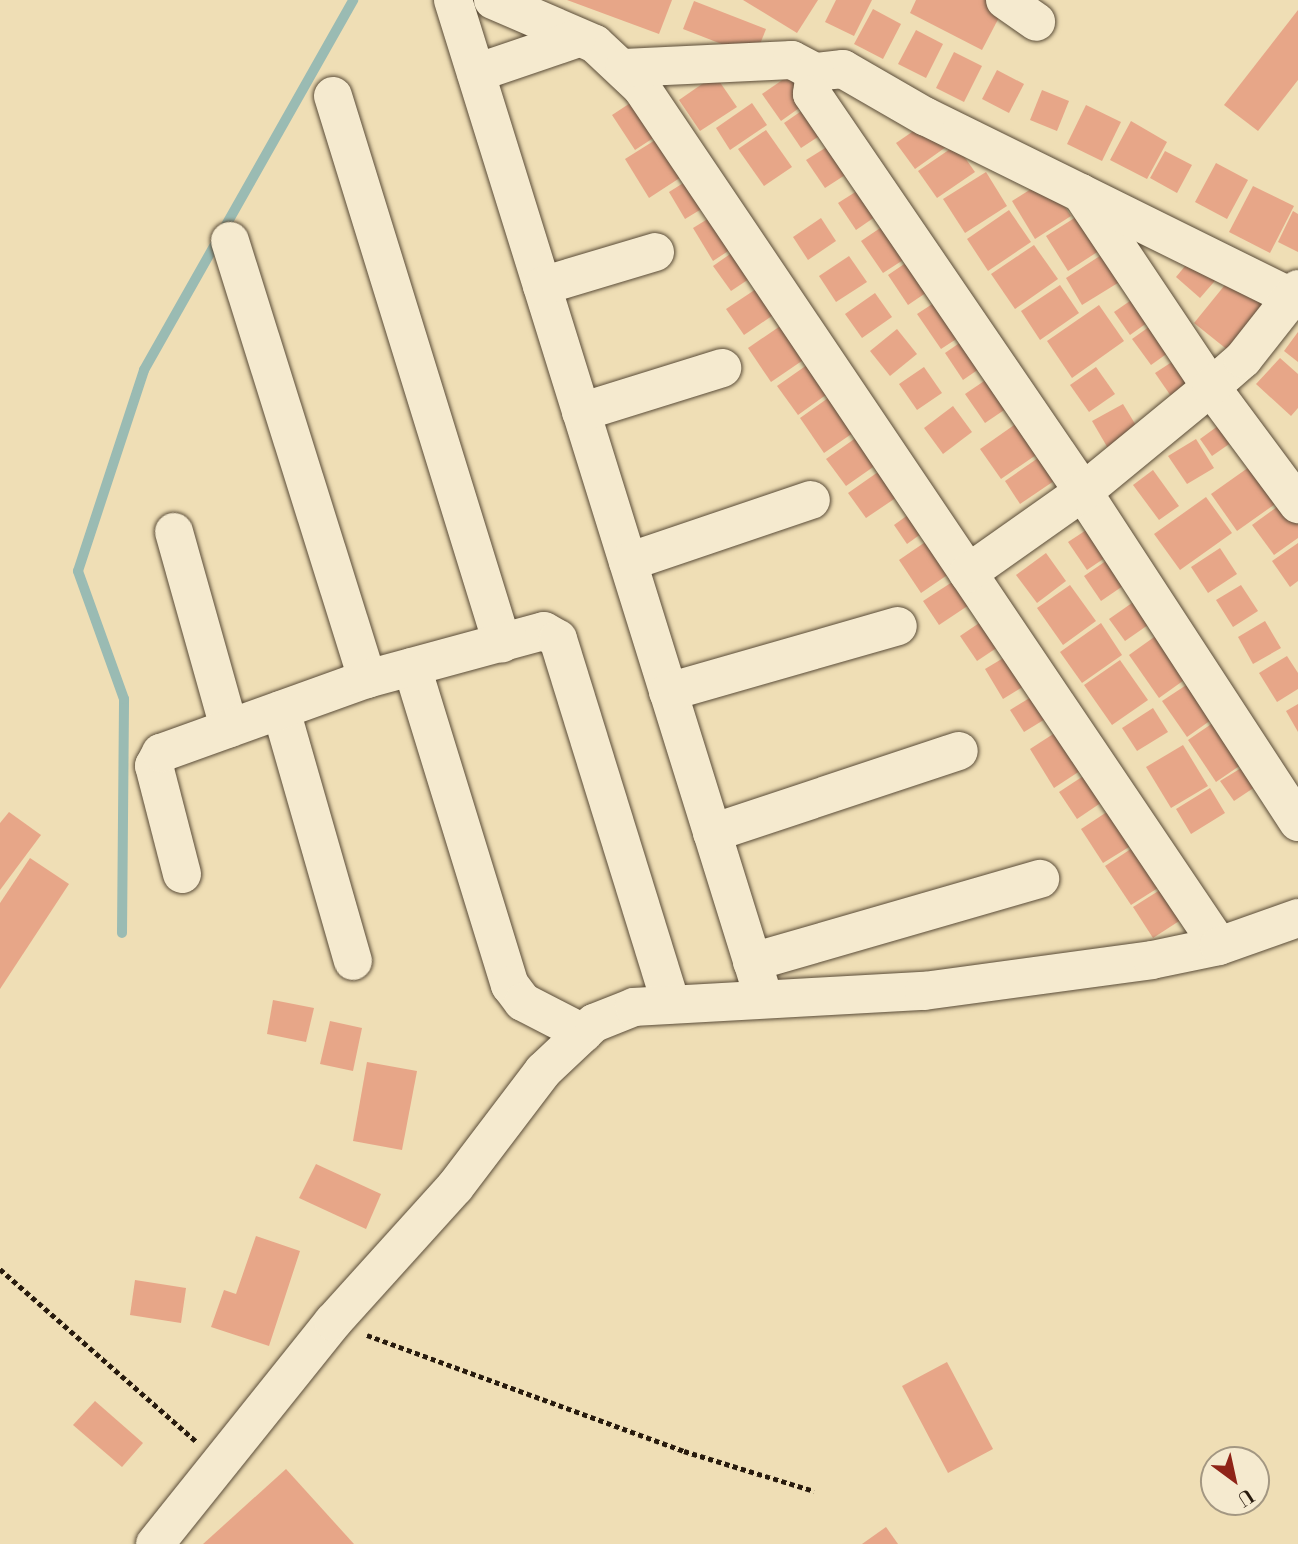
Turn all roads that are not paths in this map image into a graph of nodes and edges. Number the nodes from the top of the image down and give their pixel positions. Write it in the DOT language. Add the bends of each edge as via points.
graph roads {
  1 [pos="453,0"];
  2 [pos="494,0"];
  3 [pos="1005,0"];
  4 [pos="1036,22"];
  5 [pos="576,39"];
  6 [pos="624,68"];
  7 [pos="815,72"];
  8 [pos="476,73"];
  9 [pos="333,96"];
  10 [pos="1080,192"];
  11 [pos="230,241"];
  12 [pos="655,252"];
  13 [pos="542,286"];
  14 [pos="1295,293"];
  15 [pos="722,368"];
  16 [pos="1212,387"];
  17 [pos="581,412"];
  18 [pos="1083,492"];
  19 [pos="811,500"];
  20 [pos="1298,504"];
  21 [pos="174,532"];
  22 [pos="628,562"];
  23 [pos="968,573"];
  24 [pos="898,626"];
  25 [pos="502,643"];
  26 [pos="412,667"];
  27 [pos="367,679"];
  28 [pos="668,692"];
  29 [pos="281,710"];
  30 [pos="229,728"];
  31 [pos="959,751"];
  32 [pos="1298,822"];
  33 [pos="712,833"];
  34 [pos="182,874"];
  35 [pos="1040,879"];
  36 [pos="1298,918"];
  37 [pos="1220,946"];
  38 [pos="353,961"];
  39 [pos="752,962"];
  40 [pos="764,999"];
  41 [pos="671,1004"];
  42 [pos="583,1033"];
  43 [pos="155,1544"];
  1 -- 8 [label="street"];
  2 -- 5 [label="street"];
  3 -- 4 [label="street"];
  5 -- 6 [label="street" via="595,44"];
  5 -- 8 [label="street"];
  6 -- 7 [label="street" via="792,60"];
  6 -- 23 [label="street"];
  7 -- 10 [label="street" via="843,69 926,117"];
  7 -- 18 [label="street" via="812,94"];
  8 -- 13 [label="street"];
  9 -- 25 [label="street"];
  10 -- 14 [label="street"];
  10 -- 16 [label="street"];
  11 -- 27 [label="street"];
  12 -- 13 [label="street"];
  13 -- 17 [label="street"];
  14 -- 16 [label="street" via="1243,359"];
  15 -- 17 [label="street"];
  16 -- 18 [label="street"];
  16 -- 20 [label="street"];
  17 -- 22 [label="street"];
  18 -- 23 [label="street"];
  18 -- 32 [label="street"];
  19 -- 22 [label="street"];
  21 -- 30 [label="street"];
  22 -- 28 [label="street"];
  23 -- 37 [label="street"];
  24 -- 28 [label="street"];
  25 -- 26 [label="street"];
  25 -- 41 [label="street" via="544,631 558,639"];
  26 -- 27 [label="street"];
  26 -- 42 [label="street" via="510,985 523,1002"];
  27 -- 29 [label="street"];
  28 -- 33 [label="street"];
  29 -- 30 [label="street"];
  29 -- 38 [label="street"];
  30 -- 34 [label="street" via="160,753 154,766"];
  31 -- 33 [label="street"];
  33 -- 39 [label="street"];
  35 -- 39 [label="street"];
  36 -- 37 [label="street"];
  37 -- 40 [label="street" via="924,991"];
  39 -- 40 [label="street"];
  40 -- 41 [label="street"];
  41 -- 42 [label="street" via="634,1007 594,1023"];
  42 -- 43 [label="street" via="543,1072 455,1187 333,1322"];
}
